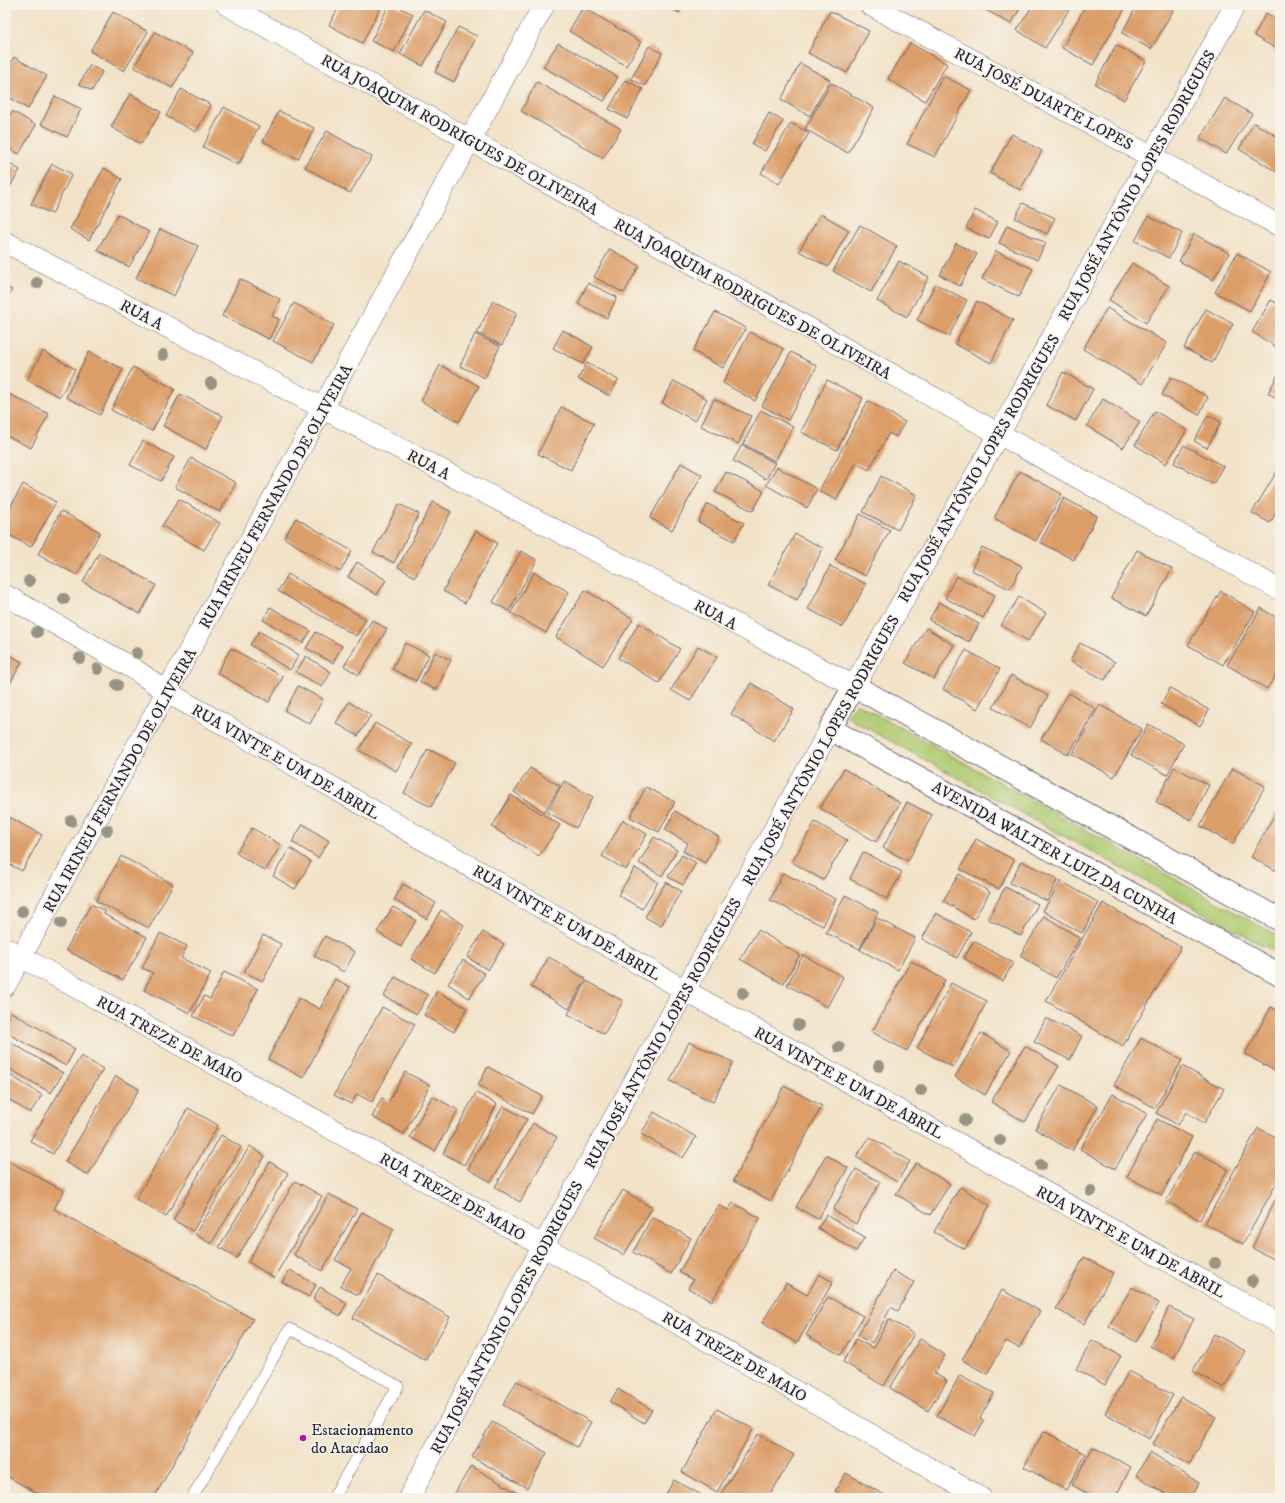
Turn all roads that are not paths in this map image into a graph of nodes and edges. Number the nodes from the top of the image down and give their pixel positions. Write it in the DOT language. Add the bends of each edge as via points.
graph roads {
  1 [pos="227,5"];
  2 [pos="544,5"];
  3 [pos="870,5"];
  4 [pos="1235,5"];
  5 [pos="470,140"];
  6 [pos="1153,156"];
  7 [pos="1280,226"];
  8 [pos="5,242"];
  9 [pos="323,408"];
  10 [pos="999,434"];
  11 [pos="1280,590"];
  12 [pos="5,596"];
  13 [pos="854,686"];
  14 [pos="167,692"];
  15 [pos="830,729"];
  16 [pos="1280,920"];
  17 [pos="13,952"];
  18 [pos="1280,975"];
  19 [pos="5,986"];
  20 [pos="686,991"];
  21 [pos="543,1246"];
  22 [pos="1280,1324"];
  23 [pos="192,1498"];
  24 [pos="333,1498"];
  25 [pos="409,1498"];
  26 [pos="981,1498"];
  1 -- 5 [label="street, RUA JOAQUIM RODRIGUES DE OLIVEIRA"];
  2 -- 5 [label="street, RUA IRINEU FERNANDO DE OLIVEIRA"];
  3 -- 6 [label="street, RUA JOSÉ DUARTE LOPES"];
  4 -- 6 [label="street, RUA JOSÉ ANTÔNIO LOPES RODRIGUES"];
  5 -- 9 [label="street, RUA IRINEU FERNANDO DE OLIVEIRA"];
  5 -- 10 [label="street, RUA JOAQUIM RODRIGUES DE OLIVEIRA"];
  6 -- 7 [label="street, RUA JOSÉ DUARTE LOPES"];
  6 -- 10 [label="street, RUA JOSÉ ANTÔNIO LOPES RODRIGUES"];
  8 -- 9 [label="street, RUA A"];
  9 -- 13 [label="street, RUA A"];
  9 -- 14 [label="street, RUA IRINEU FERNANDO DE OLIVEIRA"];
  10 -- 11 [label="street, RUA JOAQUIM RODRIGUES DE OLIVEIRA"];
  10 -- 13 [label="street, RUA JOSÉ ANTÔNIO LOPES RODRIGUES"];
  12 -- 14 [label="street, RUA VINTE E UM DE ABRIL" via="134,669"];
  13 -- 15 [label="street, RUA JOSÉ ANTÔNIO LOPES RODRIGUES"];
  13 -- 16 [label="street"];
  14 -- 17 [label="street, RUA IRINEU FERNANDO DE OLIVEIRA"];
  14 -- 20 [label="street, RUA VINTE E UM DE ABRIL"];
  15 -- 18 [label="street, AVENIDA WALTER LUIZ DA CUNHA"];
  15 -- 20 [label="street, RUA JOSÉ ANTÔNIO LOPES RODRIGUES"];
  17 -- 19 [label="street, RUA IRINEU FERNANDO DE OLIVEIRA"];
  17 -- 21 [label="street, RUA TREZE DE MAIO"];
  20 -- 21 [label="street, RUA JOSÉ ANTÔNIO LOPES RODRIGUES"];
  20 -- 22 [label="street, RUA VINTE E UM DE ABRIL"];
  21 -- 25 [label="street, RUA JOSÉ ANTÔNIO LOPES RODRIGUES"];
  21 -- 26 [label="street, RUA TREZE DE MAIO"];
  23 -- 24 [label="lane" via="290,1329 398,1386"];
}
